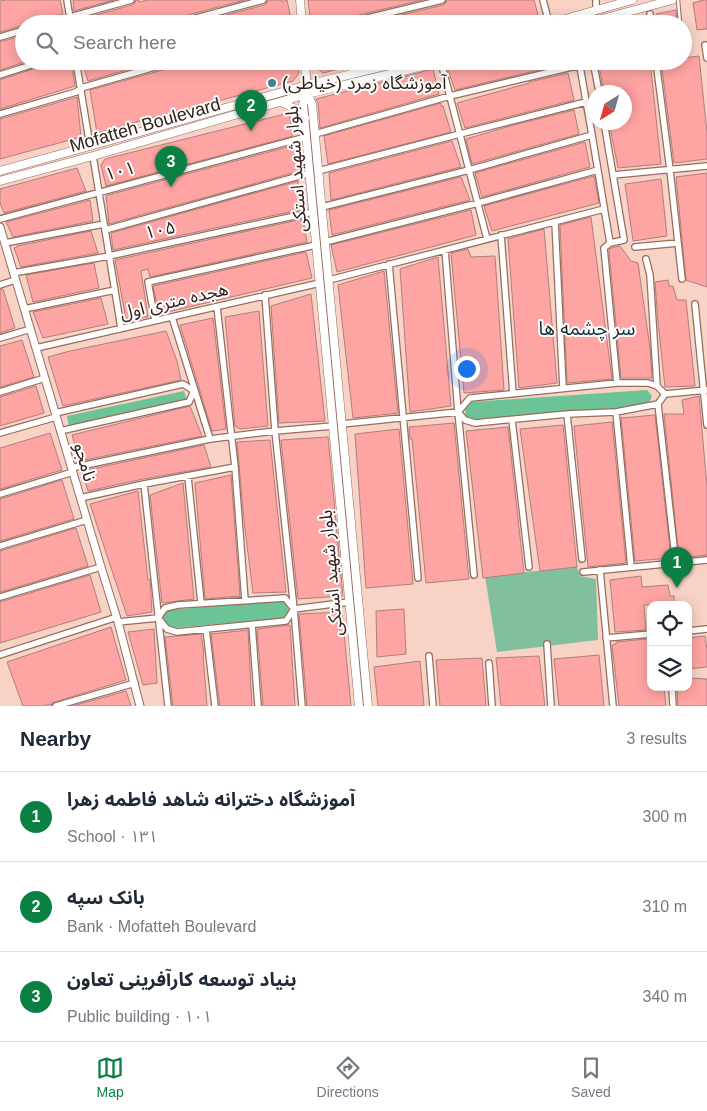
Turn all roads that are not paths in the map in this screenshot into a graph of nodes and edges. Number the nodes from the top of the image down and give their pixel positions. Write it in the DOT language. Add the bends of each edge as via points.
graph roads {
  1 [pos="67,0"];
  2 [pos="131,0"];
  3 [pos="263,0"];
  4 [pos="300,0"];
  5 [pos="442,0"];
  6 [pos="543,0"];
  7 [pos="596,0"];
  8 [pos="632,0"];
  9 [pos="672,0"];
  10 [pos="678,0"];
  11 [pos="596,11"];
  12 [pos="70,15"];
  13 [pos="77,15"];
  14 [pos="207,15"];
  15 [pos="301,15"];
  16 [pos="380,15"];
  17 [pos="547,15"];
  18 [pos="582,15"];
  19 [pos="592,15"];
  20 [pos="616,15"];
  21 [pos="679,15"];
  22 [pos="15,33"];
  23 [pos="0,37"];
  24 [pos="706,45"];
  25 [pos="707,58"];
  26 [pos="16,70"];
  27 [pos="78,70"];
  28 [pos="144,70"];
  29 [pos="305,70"];
  30 [pos="368,70"];
  31 [pos="409,70"];
  32 [pos="445,70"];
  33 [pos="552,70"];
  34 [pos="581,70"];
  35 [pos="595,70"];
  36 [pos="657,70"];
  37 [pos="0,75"];
  38 [pos="306,85"];
  39 [pos="598,85"];
  40 [pos="81,88"];
  41 [pos="307,94"];
  42 [pos="450,96"];
  43 [pos="280,102"];
  44 [pos="586,102"];
  45 [pos="0,114"];
  46 [pos="304,118"];
  47 [pos="605,130"];
  48 [pos="315,134"];
  49 [pos="460,134"];
  50 [pos="592,135"];
  51 [pos="306,137"];
  52 [pos="90,146"];
  53 [pos="92,156"];
  54 [pos="707,166"];
  55 [pos="469,170"];
  56 [pos="598,170"];
  57 [pos="670,170"];
  58 [pos="0,171"];
  59 [pos="318,171"];
  60 [pos="310,174"];
  61 [pos="613,175"];
  62 [pos="0,180"];
  63 [pos="98,192"];
  64 [pos="478,203"];
  65 [pos="322,207"];
  66 [pos="604,209"];
  67 [pos="313,212"];
  68 [pos="0,218"];
  69 [pos="555,222"];
  70 [pos="104,227"];
  71 [pos="0,231"];
  72 [pos="501,236"];
  73 [pos="487,239"];
  74 [pos="325,242"];
  75 [pos="5,243"];
  76 [pos="610,243"];
  77 [pos="678,243"];
  78 [pos="316,245"];
  79 [pos="635,248"];
  80 [pos="445,250"];
  81 [pos="109,256"];
  82 [pos="646,259"];
  83 [pos="389,264"];
  84 [pos="14,276"];
  85 [pos="682,279"];
  86 [pos="329,280"];
  87 [pos="320,283"];
  88 [pos="0,285"];
  89 [pos="115,290"];
  90 [pos="265,295"];
  91 [pos="695,304"];
  92 [pos="217,307"];
  93 [pos="24,309"];
  94 [pos="172,316"];
  95 [pos="155,320"];
  96 [pos="122,328"];
  97 [pos="31,329"];
  98 [pos="0,338"];
  99 [pos="36,348"];
  100 [pos="45,378"];
  101 [pos="617,383"];
  102 [pos="657,386"];
  103 [pos="563,388"];
  104 [pos="706,390"];
  105 [pos="194,391"];
  106 [pos="0,392"];
  107 [pos="513,394"];
  108 [pos="664,394"];
  109 [pos="658,404"];
  110 [pos="458,412"];
  111 [pos="616,412"];
  112 [pos="567,414"];
  113 [pos="56,415"];
  114 [pos="404,418"];
  115 [pos="512,420"];
  116 [pos="342,424"];
  117 [pos="707,425"];
  118 [pos="333,426"];
  119 [pos="60,431"];
  120 [pos="275,431"];
  121 [pos="0,433"];
  122 [pos="231,436"];
  123 [pos="210,440"];
  124 [pos="235,467"];
  125 [pos="72,470"];
  126 [pos="188,477"];
  127 [pos="347,479"];
  128 [pos="338,480"];
  129 [pos="144,484"];
  130 [pos="0,494"];
  131 [pos="80,498"];
  132 [pos="87,520"];
  133 [pos="0,546"];
  134 [pos="674,556"];
  135 [pos="582,559"];
  136 [pos="707,560"];
  137 [pos="101,567"];
  138 [pos="529,567"];
  139 [pos="631,567"];
  140 [pos="600,570"];
  141 [pos="583,572"];
  142 [pos="474,575"];
  143 [pos="418,578"];
  144 [pos="0,597"];
  145 [pos="245,600"];
  146 [pos="349,602"];
  147 [pos="201,603"];
  148 [pos="294,608"];
  149 [pos="158,618"];
  150 [pos="117,620"];
  151 [pos="252,625"];
  152 [pos="206,629"];
  153 [pos="707,630"];
  154 [pos="692,631"];
  155 [pos="647,633"];
  156 [pos="606,638"];
  157 [pos="548,644"];
  158 [pos="0,655"];
  159 [pos="429,656"];
  160 [pos="489,663"];
  161 [pos="135,683"];
  162 [pos="672,691"];
  163 [pos="56,706"];
  164 [pos="140,706"];
  165 [pos="168,706"];
  166 [pos="215,706"];
  167 [pos="258,706"];
  168 [pos="302,706"];
  169 [pos="358,706"];
  170 [pos="368,706"];
  171 [pos="433,706"];
  172 [pos="492,706"];
  173 [pos="551,706"];
  174 [pos="613,706"];
  175 [pos="673,706"];
  1 -- 12 [label="street"];
  2 -- 13 [label="street"];
  3 -- 14 [label="street"];
  4 -- 15 [label="main road"];
  5 -- 16 [label="street"];
  6 -- 17 [label="street"];
  7 -- 11 [label="street"];
  8 -- 11 [label="main road"];
  9 -- 20 [label="main road"];
  10 -- 21 [label="lane"];
  11 -- 18 [label="main road"];
  11 -- 19 [label="main road"];
  22 -- 23 [label="street"];
  24 -- 25 [label="street"];
  26 -- 37 [label="street"];
  27 -- 40 [label="street"];
  28 -- 40 [label="street"];
  29 -- 38 [label="main road"];
  30 -- 38 [label="main road, Mofatteh Boulevard"];
  31 -- 41 [label="main road, Mofatteh Boulevard"];
  32 -- 42 [label="street"];
  33 -- 42 [label="street"];
  34 -- 44 [label="street"];
  35 -- 39 [label="street"];
  36 -- 57 [label="street"];
  38 -- 41 [label="main road"];
  38 -- 52 [label="main road, Mofatteh Boulevard"];
  40 -- 45 [label="street"];
  40 -- 52 [label="street"];
  41 -- 43 [label="main road, Mofatteh Boulevard"];
  41 -- 46 [label="main road, بلوار شهید استکی" via="303,104"];
  41 -- 48 [label="main road, بلوار شهید استکی" via="312,104"];
  42 -- 48 [label="street"];
  42 -- 49 [label="street"];
  43 -- 46 [label="main road" via="290,105"];
  43 -- 53 [label="main road, Mofatteh Boulevard"];
  44 -- 49 [label="street"];
  44 -- 50 [label="street"];
  46 -- 51 [label="main road, بلوار شهید استکی"];
  47 -- 61 [label="street"];
  48 -- 59 [label="main road, بلوار شهید استکی"];
  49 -- 55 [label="street"];
  49 -- 59 [label="street"];
  50 -- 55 [label="street"];
  50 -- 56 [label="street"];
  51 -- 60 [label="main road, بلوار شهید استکی"];
  51 -- 63 [label="street, ۱۰۱"];
  52 -- 58 [label="main road, Mofatteh Boulevard"];
  53 -- 62 [label="main road, Mofatteh Boulevard"];
  53 -- 63 [label="street"];
  54 -- 57 [label="street"];
  55 -- 64 [label="street"];
  55 -- 65 [label="street"];
  56 -- 64 [label="street"];
  56 -- 66 [label="street"];
  57 -- 61 [label="street"];
  57 -- 77 [label="street"];
  59 -- 65 [label="main road, بلوار شهید استکی"];
  60 -- 67 [label="main road, بلوار شهید استکی"];
  60 -- 70 [label="street"];
  61 -- 76 [label="street" via="624,240"];
  63 -- 68 [label="street, ۱۰۱"];
  63 -- 70 [label="street"];
  64 -- 73 [label="street"];
  64 -- 74 [label="street"];
  65 -- 74 [label="main road, بلوار شهید استکی"];
  66 -- 69 [label="street"];
  66 -- 76 [label="street"];
  67 -- 78 [label="main road, بلوار شهید استکی"];
  67 -- 81 [label="street, ۱۰۵"];
  69 -- 72 [label="street"];
  69 -- 103 [label="street"];
  70 -- 75 [label="street"];
  70 -- 81 [label="street"];
  71 -- 75 [label="street, نامجو"];
  72 -- 73 [label="street"];
  72 -- 107 [label="street"];
  73 -- 80 [label="street"];
  74 -- 86 [label="main road, بلوار شهید استکی"];
  75 -- 84 [label="street, نامجو"];
  76 -- 101 [label="street" via="604,248"];
  77 -- 79 [label="street"];
  77 -- 85 [label="street"];
  78 -- 87 [label="main road, بلوار شهید استکی"];
  78 -- 95 [label="street" via="148,282"];
  80 -- 83 [label="street"];
  80 -- 110 [label="street"];
  81 -- 84 [label="street, ۱۰۵"];
  81 -- 89 [label="street"];
  82 -- 102 [label="street" via="650,275"];
  83 -- 86 [label="street"];
  83 -- 114 [label="street"];
  84 -- 88 [label="street, ۱۰۵"];
  84 -- 93 [label="street, نامجو"];
  86 -- 116 [label="main road, بلوار شهید استکی"];
  87 -- 90 [label="street, هجده متری اول"];
  87 -- 118 [label="main road, بلوار شهید استکی"];
  89 -- 93 [label="street"];
  89 -- 96 [label="street"];
  90 -- 92 [label="street, هجده متری اول"];
  90 -- 120 [label="street"];
  91 -- 104 [label="street"];
  92 -- 94 [label="street, هجده متری اول"];
  92 -- 122 [label="street"];
  93 -- 97 [label="street, نامجو"];
  94 -- 95 [label="street, هجده متری اول"];
  94 -- 105 [label="street"];
  95 -- 96 [label="street, هجده متری اول"];
  96 -- 99 [label="street, هجده متری اول"];
  97 -- 98 [label="street"];
  97 -- 99 [label="street, نامجو"];
  99 -- 100 [label="street, نامجو"];
  100 -- 106 [label="street"];
  100 -- 113 [label="street, نامجو"];
  101 -- 102 [label="street"];
  101 -- 103 [label="street"];
  102 -- 108 [label="street"];
  103 -- 107 [label="street"];
  104 -- 108 [label="street"];
  104 -- 117 [label="street"];
  105 -- 113 [label="street" via="183,384"];
  105 -- 119 [label="street" via="189,402"];
  105 -- 123 [label="street"];
  107 -- 110 [label="street" via="470,398"];
  108 -- 109 [label="street"];
  109 -- 111 [label="street"];
  109 -- 134 [label="street"];
  110 -- 114 [label="street"];
  110 -- 115 [label="street" via="465,420 475,423"];
  110 -- 142 [label="street"];
  111 -- 112 [label="street"];
  111 -- 139 [label="street"];
  112 -- 115 [label="street"];
  112 -- 135 [label="street"];
  113 -- 119 [label="street, نامجو"];
  113 -- 121 [label="street"];
  114 -- 116 [label="street"];
  114 -- 143 [label="street"];
  115 -- 138 [label="street"];
  116 -- 127 [label="main road, بلوار شهید استکی"];
  118 -- 120 [label="street"];
  118 -- 128 [label="main road, بلوار شهید استکی"];
  119 -- 125 [label="street, نامجو"];
  120 -- 122 [label="street"];
  120 -- 148 [label="street"];
  122 -- 123 [label="street"];
  122 -- 124 [label="street"];
  123 -- 125 [label="street"];
  124 -- 126 [label="street"];
  124 -- 145 [label="street"];
  125 -- 130 [label="street"];
  125 -- 131 [label="street, نامجو"];
  126 -- 129 [label="street"];
  126 -- 147 [label="street"];
  127 -- 128 [label="main road"];
  127 -- 170 [label="main road, بلوار شهید استکی"];
  128 -- 146 [label="main road, بلوار شهید استکی"];
  129 -- 131 [label="street"];
  129 -- 149 [label="street"];
  131 -- 132 [label="street, نامجو"];
  132 -- 133 [label="street"];
  132 -- 137 [label="street, نامجو"];
  136 -- 139 [label="street"];
  137 -- 144 [label="street"];
  137 -- 150 [label="street, نامجو"];
  139 -- 140 [label="street"];
  140 -- 141 [label="street"];
  140 -- 156 [label="street"];
  145 -- 147 [label="street"];
  145 -- 148 [label="street" via="285,598"];
  146 -- 148 [label="street"];
  146 -- 169 [label="main road, بلوار شهید استکی"];
  147 -- 149 [label="street" via="165,608"];
  148 -- 151 [label="street" via="286,621"];
  148 -- 168 [label="street"];
  149 -- 150 [label="street"];
  149 -- 152 [label="street" via="166,629 177,632"];
  149 -- 165 [label="street"];
  150 -- 158 [label="street"];
  150 -- 161 [label="street, نامجو"];
  151 -- 152 [label="street"];
  151 -- 167 [label="street"];
  152 -- 166 [label="street"];
  153 -- 154 [label="street"];
  155 -- 156 [label="street"];
  156 -- 174 [label="street"];
  157 -- 173 [label="street"];
  159 -- 171 [label="street"];
  160 -- 172 [label="street"];
  161 -- 163 [label="street"];
  161 -- 164 [label="street, نامجو"];
  162 -- 175 [label="street"];
}
